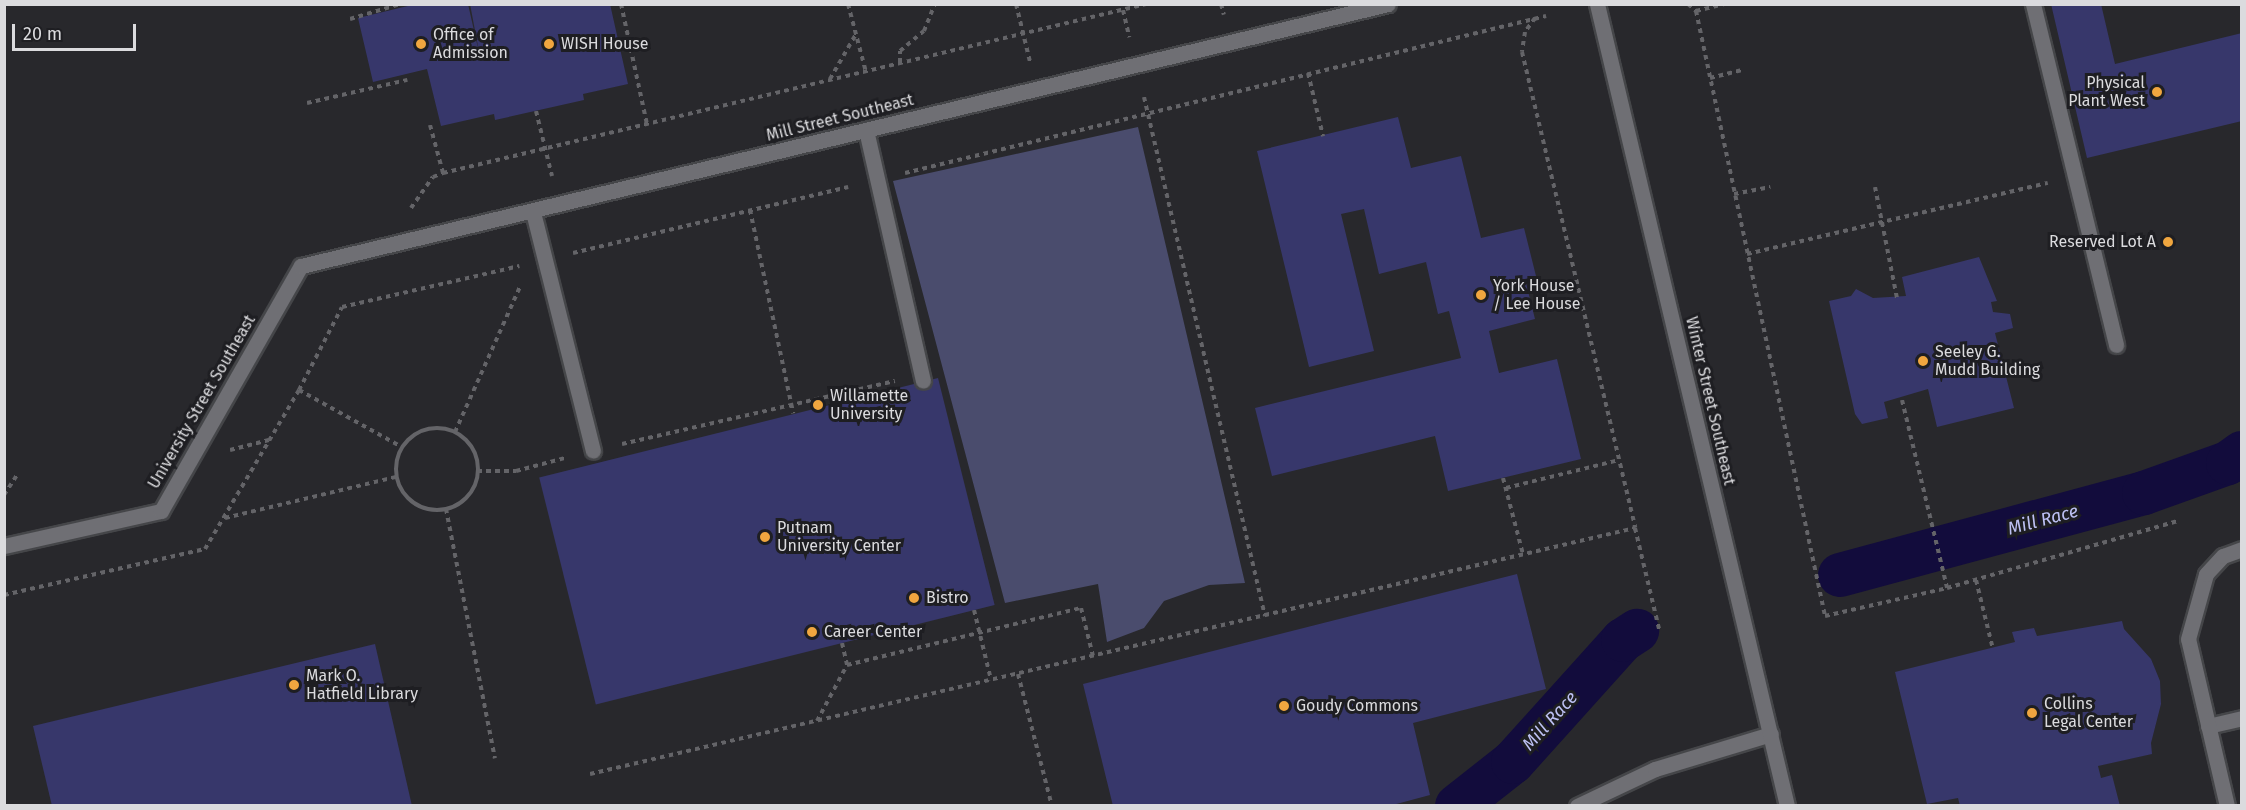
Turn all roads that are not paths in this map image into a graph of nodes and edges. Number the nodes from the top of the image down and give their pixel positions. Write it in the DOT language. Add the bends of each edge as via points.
graph roads {
  1 [pos="1388,4"];
  2 [pos="1597,4"];
  3 [pos="2032,4"];
  4 [pos="866,130"];
  5 [pos="532,212"];
  6 [pos="301,266"];
  7 [pos="2116,345"];
  8 [pos="922,378"];
  9 [pos="593,451"];
  10 [pos="4,546"];
  11 [pos="2241,549"];
  12 [pos="2241,718"];
  13 [pos="2208,726"];
  14 [pos="1771,734"];
  15 [pos="1577,806"];
  16 [pos="1787,806"];
  17 [pos="2227,806"];
  1 -- 4 [label="street, Mill Street Southeast"];
  2 -- 14 [label="street, Winter Street Southeast"];
  3 -- 7 [label="street"];
  4 -- 5 [label="street, Mill Street Southeast"];
  4 -- 8 [label="street"];
  5 -- 6 [label="street, Mill Street Southeast"];
  5 -- 9 [label="street" via="538,262"];
  6 -- 10 [label="street, University Street Southeast" via="161,511"];
  11 -- 13 [label="street" via="2223,556 2206,574 2188,639"];
  12 -- 13 [label="street"];
  13 -- 17 [label="street"];
  14 -- 15 [label="street" via="1655,769"];
  14 -- 16 [label="street, Winter Street Southeast"];
}
